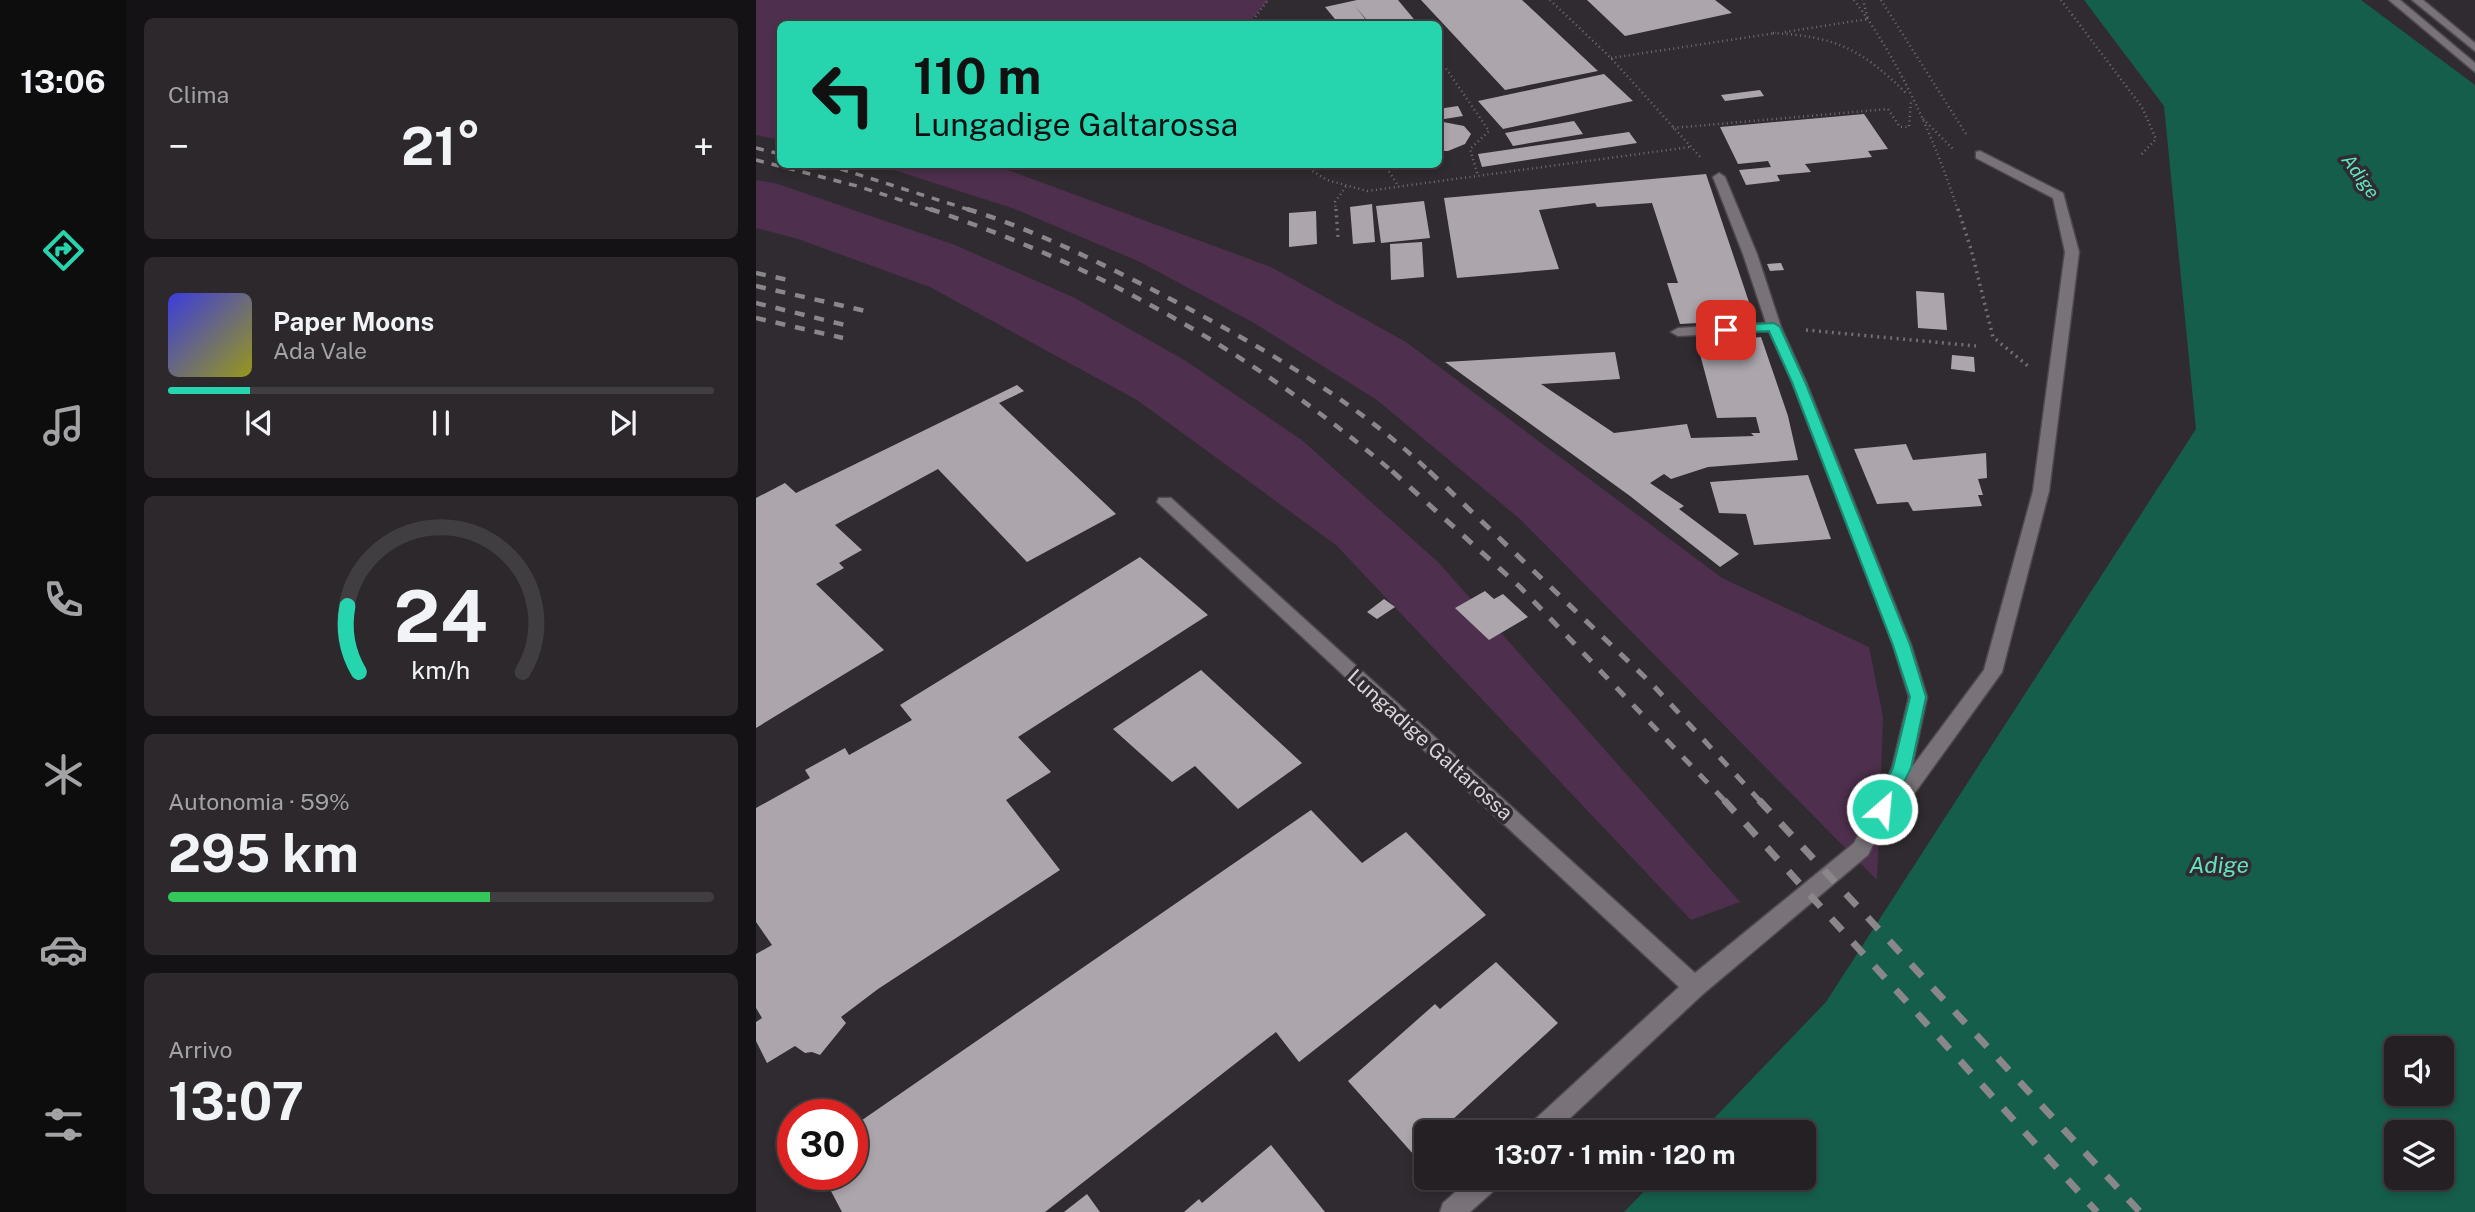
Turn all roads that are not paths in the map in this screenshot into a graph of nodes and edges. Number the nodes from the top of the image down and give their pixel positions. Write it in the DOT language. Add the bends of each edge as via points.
graph roads {
  1 [pos="2394,0"];
  2 [pos="2417,0"];
  3 [pos="2475,48"];
  4 [pos="2475,69"];
  5 [pos="1980,155"];
  6 [pos="1719,177"];
  7 [pos="1774,327"];
  8 [pos="1678,332"];
  9 [pos="1165,502"];
  10 [pos="1861,849"];
  11 [pos="1695,987"];
  12 [pos="1551,1120"];
  13 [pos="1476,1190"];
  14 [pos="1452,1212"];
  1 -- 4 [label="street"];
  2 -- 3 [label="street"];
  5 -- 10 [label="street" via="2059,196 2072,252 2041,491 1993,672"];
  6 -- 7 [label="street"];
  7 -- 8 [label="street"];
  7 -- 10 [label="street" via="1902,645 1918,697 1902,768"];
  9 -- 11 [label="street, Lungadige Galtarossa"];
  10 -- 11 [label="street"];
  11 -- 12 [label="street"];
  13 -- 14 [label="street"];
}
